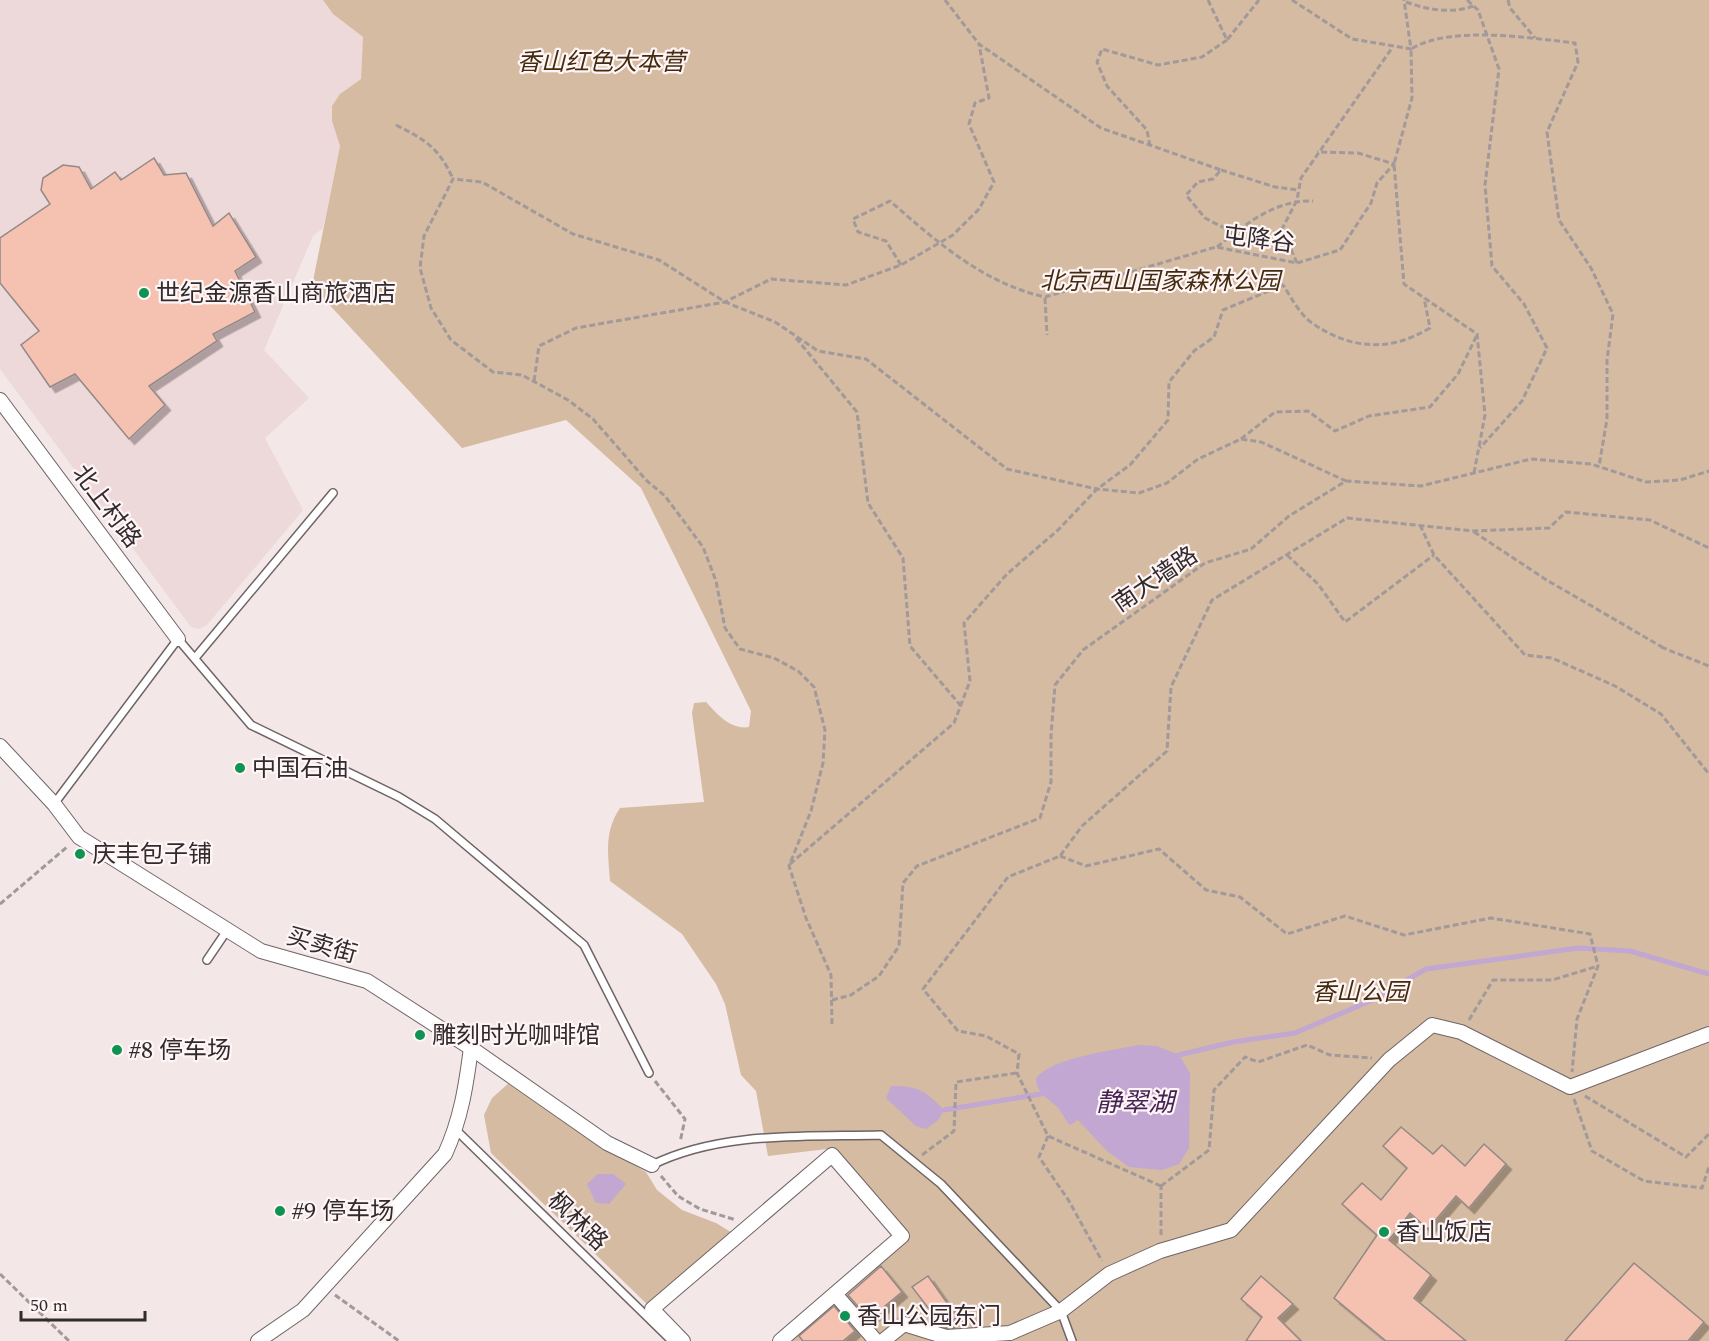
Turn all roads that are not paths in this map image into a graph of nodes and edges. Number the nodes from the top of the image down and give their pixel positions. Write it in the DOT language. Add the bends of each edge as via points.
graph roads {
  1 [pos="0,400"];
  2 [pos="333,493"];
  3 [pos="178,639"];
  4 [pos="195,658"];
  5 [pos="0,746"];
  6 [pos="54,804"];
  7 [pos="228,929"];
  8 [pos="207,960"];
  9 [pos="1709,1034"];
  10 [pos="471,1048"];
  11 [pos="648,1072"];
  12 [pos="456,1130"];
  13 [pos="652,1165"];
  14 [pos="835,1294"];
  15 [pos="1061,1311"];
  16 [pos="258,1341"];
  17 [pos="672,1341"];
  18 [pos="683,1341"];
  19 [pos="780,1341"];
  20 [pos="876,1341"];
  21 [pos="883,1341"];
  22 [pos="1072,1341"];
  1 -- 3 [label="street, 北上村路"];
  2 -- 4 [label="lane"];
  3 -- 4 [label="lane"];
  3 -- 6 [label="lane"];
  4 -- 11 [label="lane" via="251,725 399,797 435,819 584,945"];
  5 -- 6 [label="street, 买卖街"];
  6 -- 7 [label="street, 买卖街" via="79,837"];
  7 -- 8 [label="lane"];
  7 -- 10 [label="street, 买卖街" via="261,951 367,981"];
  9 -- 15 [label="street" via="1570,1087 1461,1032 1432,1025 1389,1060 1231,1230 1160,1251 1109,1274"];
  10 -- 12 [label="street" via="465,1098"];
  10 -- 13 [label="street, 买卖街" via="607,1143"];
  12 -- 16 [label="street" via="445,1154 325,1287 303,1310"];
  12 -- 17 [label="lane, 枫林路"];
  13 -- 15 [label="lane" via="678,1152 765,1137 881,1135 941,1184"];
  14 -- 18 [label="street" via="902,1236 832,1155 652,1309"];
  14 -- 19 [label="street"];
  14 -- 20 [label="street"];
  15 -- 21 [label="street" via="1010,1333 946,1337 904,1324"];
  15 -- 22 [label="lane"];
}
